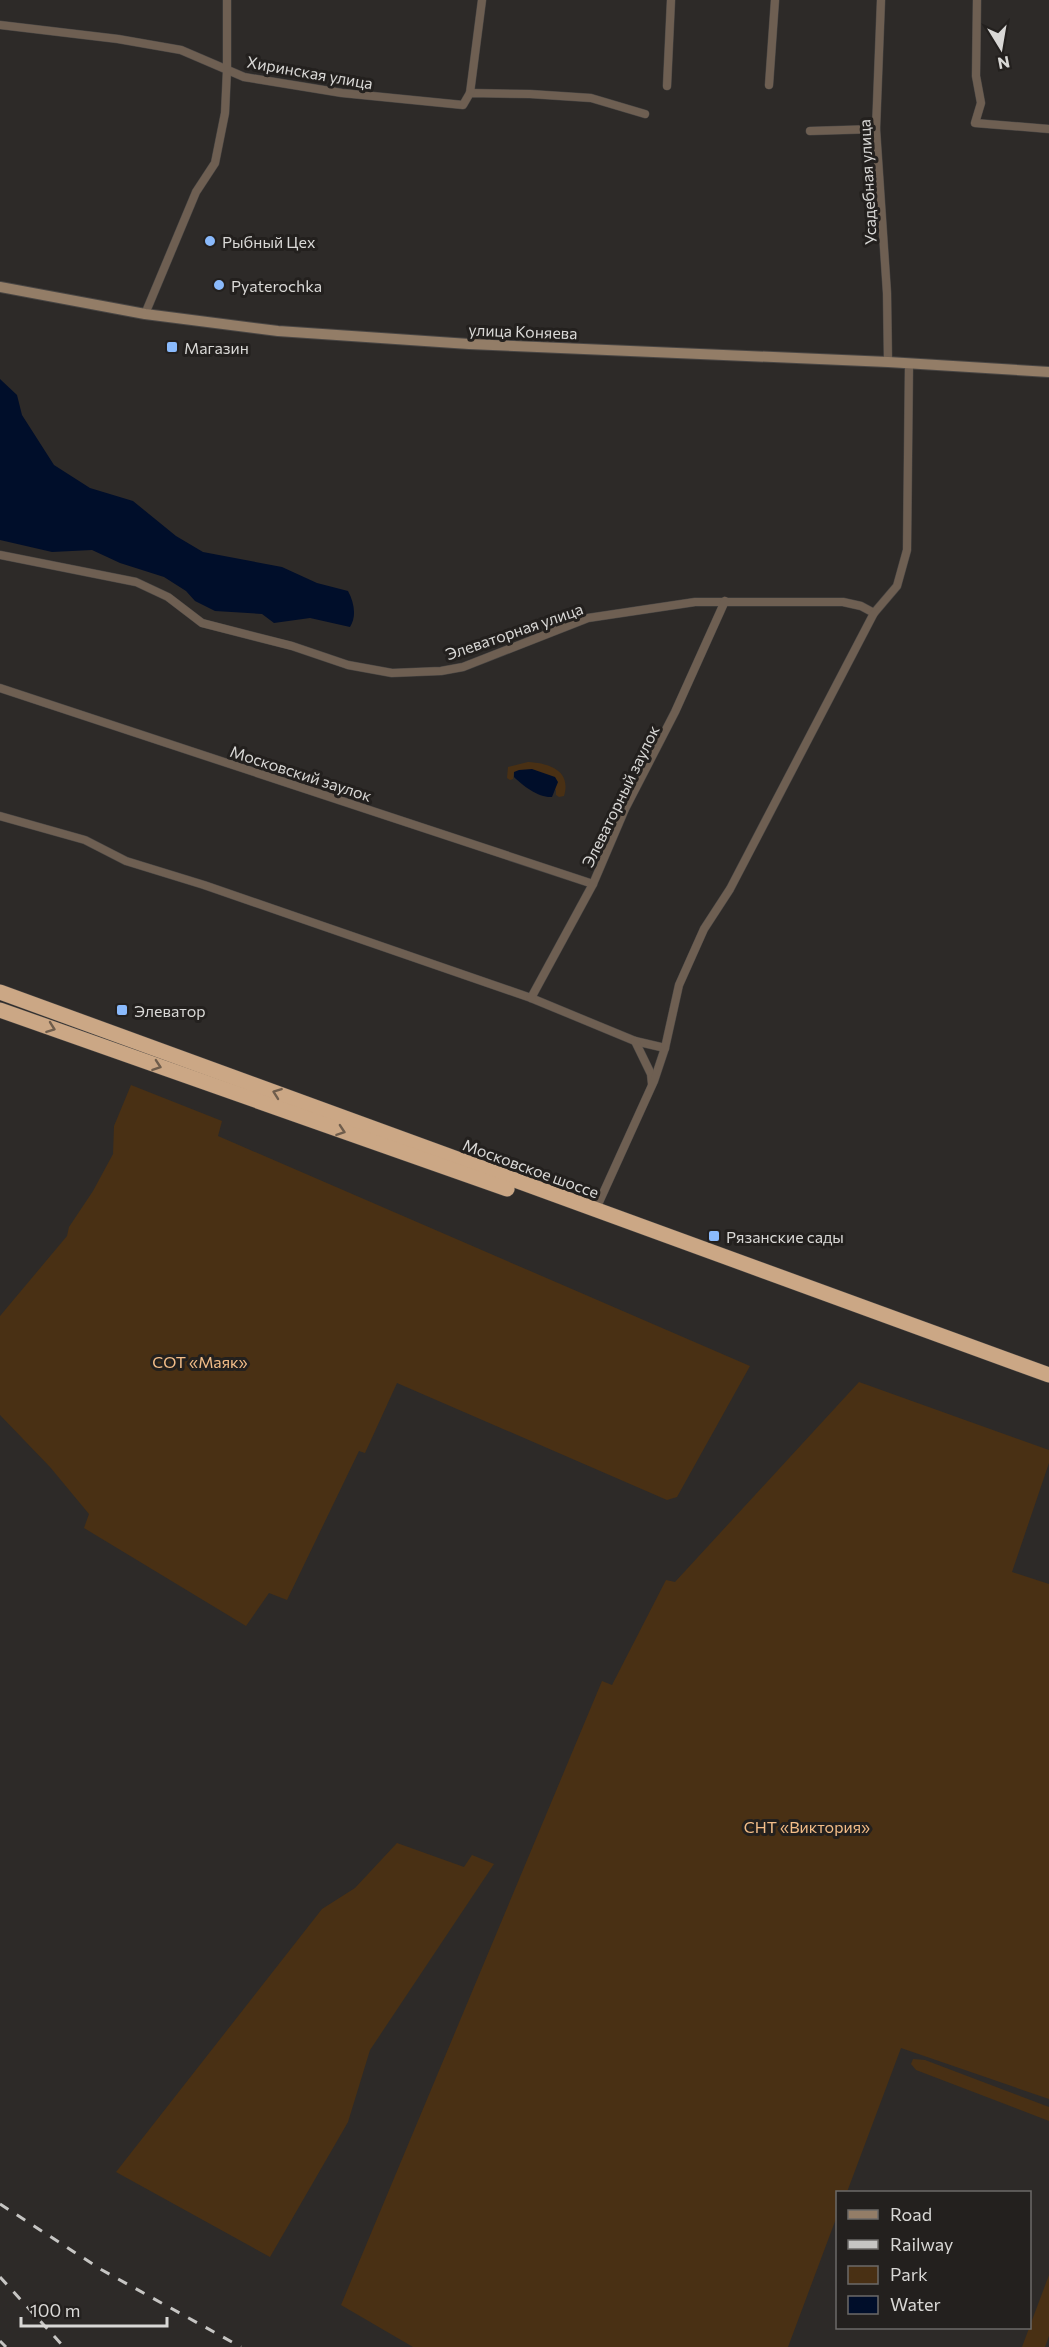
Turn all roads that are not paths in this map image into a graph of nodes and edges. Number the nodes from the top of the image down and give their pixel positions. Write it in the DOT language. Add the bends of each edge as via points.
graph roads {
  1 [pos="227,0"];
  2 [pos="482,0"];
  3 [pos="671,0"];
  4 [pos="775,0"];
  5 [pos="881,0"];
  6 [pos="977,0"];
  7 [pos="0,25"];
  8 [pos="227,70"];
  9 [pos="769,85"];
  10 [pos="668,86"];
  11 [pos="470,93"];
  12 [pos="645,114"];
  13 [pos="876,129"];
  14 [pos="1049,129"];
  15 [pos="810,130"];
  16 [pos="0,287"];
  17 [pos="144,314"];
  18 [pos="888,362"];
  19 [pos="909,364"];
  20 [pos="1049,372"];
  21 [pos="0,555"];
  22 [pos="725,601"];
  23 [pos="874,613"];
  24 [pos="0,688"];
  25 [pos="0,816"];
  26 [pos="592,884"];
  27 [pos="0,992"];
  28 [pos="531,998"];
  29 [pos="0,1010"];
  30 [pos="635,1041"];
  31 [pos="665,1048"];
  32 [pos="652,1086"];
  33 [pos="595,1211"];
  34 [pos="1049,1376"];
  35 [pos="1049,1385"];
  1 -- 8 [label="street"];
  2 -- 11 [label="street"];
  3 -- 10 [label="street"];
  4 -- 9 [label="street"];
  5 -- 13 [label="street, Усадебная улица"];
  6 -- 14 [label="street" via="976,76 981,103 975,123"];
  7 -- 8 [label="street, Хиринская улица" via="181,50"];
  8 -- 11 [label="street, Хиринская улица" via="255,79 404,100 463,105"];
  8 -- 17 [label="street" via="225,113 216,163 196,192"];
  11 -- 12 [label="street, Хиринская улица" via="591,98"];
  13 -- 15 [label="street"];
  13 -- 18 [label="street, Усадебная улица"];
  16 -- 17 [label="street, улица Коняева"];
  17 -- 18 [label="street, улица Коняева" via="278,331 469,344"];
  18 -- 19 [label="street, улица Коняева"];
  19 -- 20 [label="street, улица Коняева"];
  19 -- 23 [label="street" via="907,550 897,586"];
  21 -- 22 [label="street, Элеваторная улица" via="136,582 168,597 202,623 348,665 392,673 463,667 588,618"];
  22 -- 23 [label="street, Элеваторная улица" via="843,602"];
  22 -- 26 [label="street, Элеваторный заулок"];
  23 -- 31 [label="street" via="730,889 704,929 679,985"];
  24 -- 26 [label="street, Московский заулок"];
  25 -- 28 [label="street" via="85,840 126,861"];
  26 -- 28 [label="street, Элеваторный заулок"];
  33 -- 27 [label="highway, Московское шоссе, one-way"];
  28 -- 30 [label="street"];
  29 -- 35 [label="highway, Московское шоссе, one-way"];
  30 -- 31 [label="street"];
  30 -- 32 [label="street" via="651,1074"];
  31 -- 32 [label="street"];
  32 -- 33 [label="street"];
  33 -- 34 [label="highway, Московское шоссе"];
}
